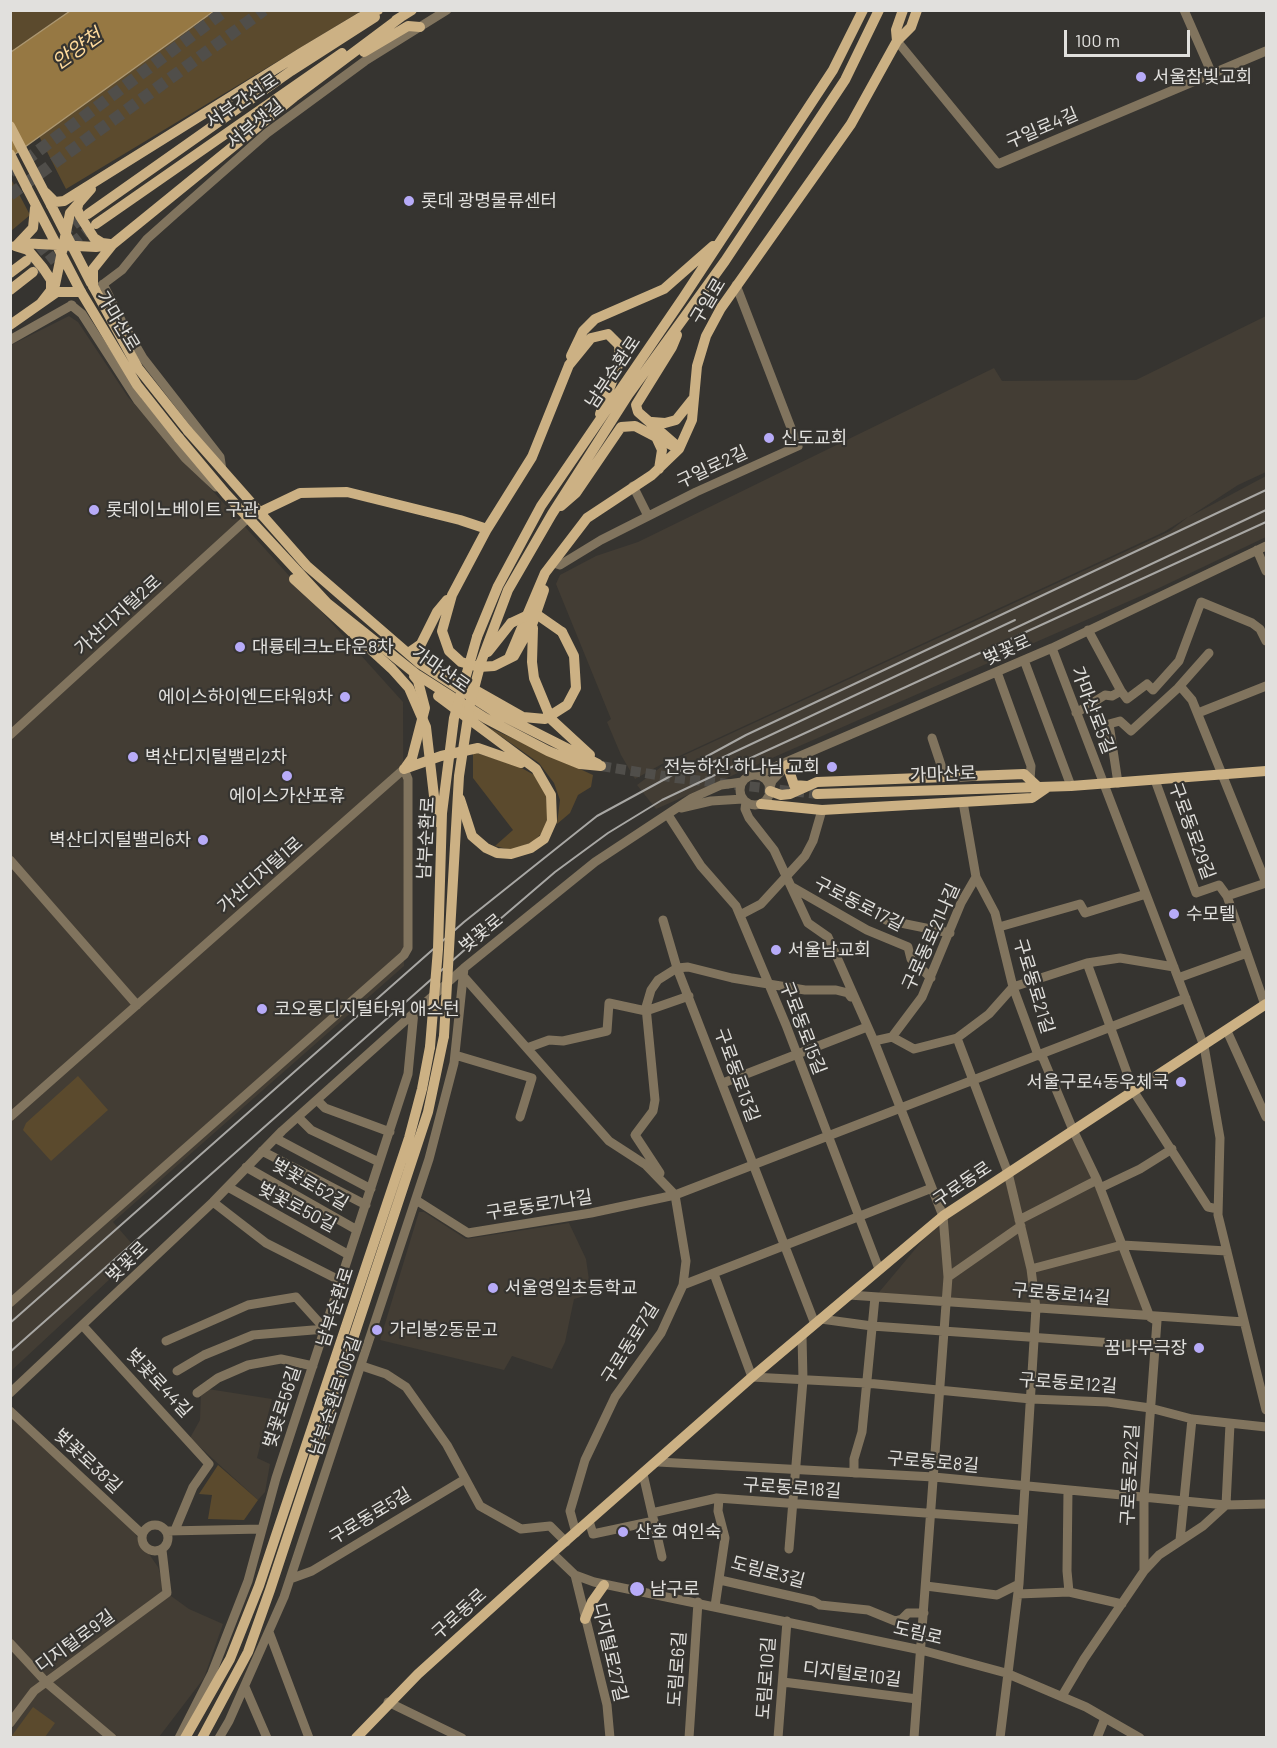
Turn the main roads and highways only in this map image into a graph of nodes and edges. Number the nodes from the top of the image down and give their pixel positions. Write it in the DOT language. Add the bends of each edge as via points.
graph roads {
  1 [pos="378,10"];
  2 [pos="386,10"];
  3 [pos="412,10"];
  4 [pos="863,10"];
  5 [pos="879,10"];
  6 [pos="903,10"];
  7 [pos="917,10"];
  8 [pos="401,17"];
  9 [pos="420,27"];
  10 [pos="897,41"];
  11 [pos="315,82"];
  12 [pos="10,126"];
  13 [pos="10,154"];
  14 [pos="103,179"];
  15 [pos="79,202"];
  16 [pos="56,204"];
  17 [pos="37,209"];
  18 [pos="88,214"];
  19 [pos="96,224"];
  20 [pos="719,241"];
  21 [pos="113,244"];
  22 [pos="15,246"];
  23 [pos="64,246"];
  24 [pos="26,261"];
  25 [pos="33,272"];
  26 [pos="10,273"];
  27 [pos="99,285"];
  28 [pos="10,290"];
  29 [pos="51,291"];
  30 [pos="81,292"];
  31 [pos="41,303"];
  32 [pos="682,321"];
  33 [pos="10,325"];
  34 [pos="569,365"];
  35 [pos="694,397"];
  36 [pos="650,421"];
  37 [pos="598,423"];
  38 [pos="656,437"];
  39 [pos="679,449"];
  40 [pos="659,469"];
  41 [pos="552,514"];
  42 [pos="254,516"];
  43 [pos="486,529"];
  44 [pos="280,555"];
  45 [pos="554,563"];
  46 [pos="452,595"];
  47 [pos="533,622"];
  48 [pos="489,645"];
  49 [pos="408,653"];
  50 [pos="509,658"];
  51 [pos="419,663"];
  52 [pos="412,671"];
  53 [pos="791,762"];
  54 [pos="601,766"];
  55 [pos="536,769"];
  56 [pos="1266,771"];
  57 [pos="1039,784"];
  58 [pos="815,787"];
  59 [pos="770,789"];
  60 [pos="458,790"];
  61 [pos="761,804"];
  62 [pos="820,810"];
  63 [pos="441,844"];
  64 [pos="1266,1005"];
  65 [pos="604,1585"];
  66 [pos="585,1619"];
  67 [pos="185,1737"];
  68 [pos="202,1737"];
  69 [pos="356,1737"];
  1 -- 14 [label="main road" via="301,53"];
  2 -- 18 [label="main road, 서부간선로" via="291,71"];
  3 -- 8 [label="main road, 서부간선로"];
  4 -- 20 [label="main road, 남부순환로" via="833,70"];
  5 -- 32 [label="main road, 남부순환로" via="845,80"];
  6 -- 10 [label="main road, 구일로" via="896,30"];
  7 -- 10 [label="main road, 구일로" via="911,27"];
  8 -- 11 [label="main road"];
  8 -- 19 [label="main road, 서부간선로" via="312,73"];
  9 -- 11 [label="main road" via="408,26"];
  10 -- 35 [label="main road, 구일로" via="851,124 736,285 706,336"];
  11 -- 21 [label="main road"];
  12 -- 16 [label="main road, 가마산로, bridge" via="43,190"];
  13 -- 17 [label="main road, 가마산로, bridge"];
  14 -- 15 [label="main road"];
  14 -- 16 [label="main road"];
  15 -- 21 [label="main road" via="77,209 94,237"];
  15 -- 23 [label="main road" via="70,213"];
  16 -- 23 [label="main road, 가마산로"];
  17 -- 22 [label="main road" via="33,228"];
  17 -- 23 [label="main road, 가마산로"];
  20 -- 34 [label="main road" via="664,289 595,319 583,331"];
  20 -- 37 [label="main road, 남부순환로"];
  21 -- 23 [label="main road"];
  21 -- 27 [label="main road" via="93,269"];
  22 -- 23 [label="main road"];
  22 -- 29 [label="main road" via="28,250 43,268 51,280"];
  23 -- 27 [label="main road, 가마산로"];
  23 -- 29 [label="main road"];
  23 -- 30 [label="main road, 가마산로"];
  24 -- 26 [label="main road"];
  25 -- 28 [label="main road"];
  27 -- 42 [label="main road, 가마산로, bridge" via="138,368 222,470"];
  29 -- 31 [label="main road"];
  30 -- 31 [label="main road" via="62,291"];
  30 -- 42 [label="main road, 가마산로, bridge" via="137,385 226,494"];
  31 -- 33 [label="main road"];
  32 -- 36 [label="main road" via="672,347 636,403 638,412"];
  32 -- 41 [label="main road, 남부순환로" via="628,395"];
  34 -- 37 [label="main road" via="585,343 597,335 608,334 619,345 620,360"];
  34 -- 43 [label="main road" via="532,457"];
  35 -- 36 [label="main road" via="676,420"];
  35 -- 39 [label="main road, 구일로" via="692,420"];
  36 -- 39 [label="main road"];
  37 -- 63 [label="main road, 남부순환로, bridge" via="541,506 498,586 477,637 454,718"];
  38 -- 39 [label="main road"];
  38 -- 40 [label="main road" via="662,450"];
  38 -- 41 [label="main road" via="636,426 621,427 576,493"];
  39 -- 40 [label="main road, 구일로"];
  40 -- 45 [label="main road, 구일로" via="587,518"];
  41 -- 48 [label="main road, 남부순환로" via="508,590"];
  42 -- 43 [label="main road" via="300,493 347,492"];
  42 -- 44 [label="main road, 가마산로"];
  42 -- 49 [label="main road, 가마산로"];
  43 -- 46 [label="main road"];
  44 -- 52 [label="main road, 가마산로" via="327,603"];
  44 -- 63 [label="main road, bridge" via="294,579 409,688 426,727"];
  45 -- 47 [label="main road"];
  45 -- 50 [label="main road" via="538,589"];
  46 -- 49 [label="main road" via="436,612 421,644"];
  46 -- 50 [label="main road" via="442,631 449,651 461,662 479,667 494,666"];
  47 -- 50 [label="main road" via="521,647"];
  47 -- 54 [label="main road" via="533,670 550,716"];
  48 -- 51 [label="main road, bridge" via="511,623 526,616 539,616 562,632 574,656 576,687 567,705 544,719 523,717 435,666"];
  48 -- 60 [label="main road, 남부순환로, bridge" via="481,662 464,735"];
  49 -- 51 [label="main road, 가마산로"];
  51 -- 54 [label="main road, 가마산로" via="495,712"];
  52 -- 54 [label="main road, 가마산로" via="485,718 549,751 580,764"];
  52 -- 55 [label="main road" via="446,704"];
  52 -- 55 [label="main road" via="425,708 412,758 404,769 478,748"];
  53 -- 58 [label="main road" via="794,785"];
  55 -- 60 [label="main road, bridge" via="549,788 552,821 538,844 517,853 497,853 472,836"];
  56 -- 57 [label="main road, 가마산로" via="1071,786"];
  57 -- 58 [label="main road, 가마산로"];
  57 -- 58 [label="main road" via="1024,774"];
  57 -- 62 [label="main road" via="1032,798"];
  58 -- 59 [label="main road" via="781,795"];
  58 -- 62 [label="main road" via="806,794 806,801"];
  60 -- 68 [label="main road, 남부순환로, bridge" via="444,1036 428,1112 248,1652"];
  61 -- 62 [label="main road"];
  63 -- 67 [label="main road, 남부순환로, bridge" via="430,1047 409,1138 259,1586 230,1659"];
  64 -- 69 [label="main road, 구로동로" via="943,1216 552,1553 388,1702"];
  65 -- 66 [label="main road"];
}
